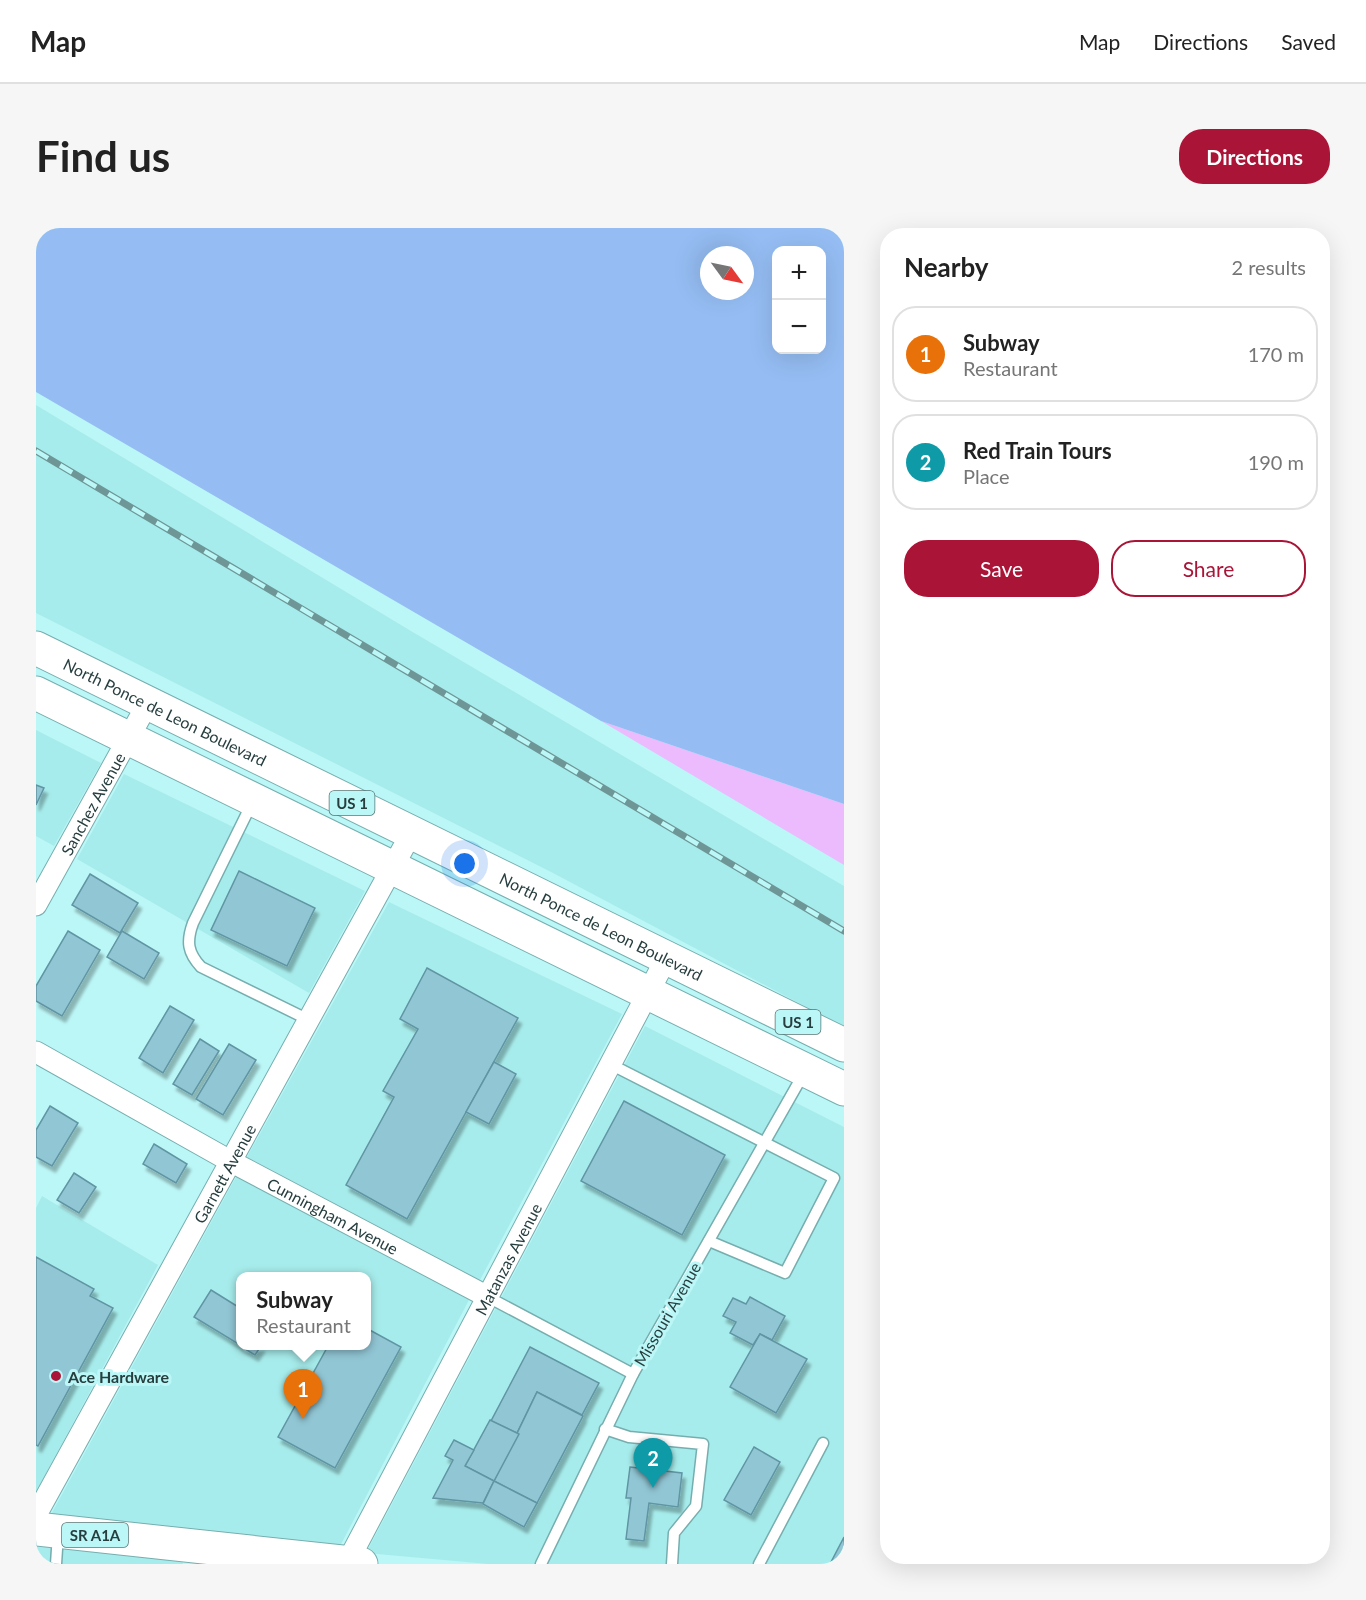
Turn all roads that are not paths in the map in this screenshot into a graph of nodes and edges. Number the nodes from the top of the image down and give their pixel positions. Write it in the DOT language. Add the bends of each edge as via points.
graph roads {
  1 [pos="36,648"];
  2 [pos="36,693"];
  3 [pos="148,703"];
  4 [pos="129,738"];
  5 [pos="254,800"];
  6 [pos="412,832"];
  7 [pos="393,868"];
  8 [pos="36,905"];
  9 [pos="667,957"];
  10 [pos="647,994"];
  11 [pos="309,1020"];
  12 [pos="844,1045"];
  13 [pos="36,1052"];
  14 [pos="610,1064"];
  15 [pos="805,1070"];
  16 [pos="844,1089"];
  17 [pos="765,1141"];
  18 [pos="230,1161"];
  19 [pos="709,1241"];
  20 [pos="486,1296"];
  21 [pos="633,1374"];
  22 [pos="605,1429"];
  23 [pos="823,1443"];
  24 [pos="43,1525"];
  25 [pos="193,1555"];
  26 [pos="287,1561"];
  27 [pos="354,1563"];
  28 [pos="56,1564"];
  29 [pos="541,1564"];
  30 [pos="672,1564"];
  31 [pos="759,1564"];
  1 -- 3 [label="main road, North Ponce de Leon Boulevard / US 1"];
  2 -- 4 [label="main road, US 1"];
  3 -- 4 [label="street, Sanchez Avenue"];
  3 -- 6 [label="main road, North Ponce de Leon Boulevard / US 1"];
  4 -- 5 [label="main road, US 1"];
  4 -- 8 [label="street, Sanchez Avenue"];
  5 -- 7 [label="main road, US 1"];
  5 -- 11 [label="lane" via="193,923 188,946 201,967"];
  6 -- 7 [label="street, Garnett Avenue"];
  6 -- 9 [label="main road, North Ponce de Leon Boulevard / US 1"];
  7 -- 10 [label="main road, US 1"];
  7 -- 11 [label="street, Garnett Avenue"];
  9 -- 10 [label="street, Matanzas Avenue"];
  9 -- 12 [label="main road, North Ponce de Leon Boulevard / US 1"];
  10 -- 14 [label="street, Matanzas Avenue"];
  10 -- 15 [label="main road, US 1"];
  11 -- 18 [label="street, Garnett Avenue"];
  13 -- 18 [label="street, Cunningham Avenue"];
  14 -- 17 [label="lane"];
  14 -- 20 [label="street, Matanzas Avenue"];
  15 -- 16 [label="main road, US 1"];
  15 -- 17 [label="lane, Missouri Avenue"];
  17 -- 19 [label="lane, Missouri Avenue"];
  17 -- 19 [label="lane" via="834,1178 785,1273"];
  18 -- 20 [label="street, Cunningham Avenue"];
  18 -- 24 [label="street, Garnett Avenue"];
  19 -- 21 [label="lane, Missouri Avenue"];
  20 -- 21 [label="lane, Cunningham Avenue"];
  20 -- 27 [label="street, Matanzas Avenue"];
  21 -- 22 [label="lane, Missouri Avenue"];
  22 -- 29 [label="lane, Missouri Avenue"];
  22 -- 30 [label="lane" via="629,1437 703,1443 696,1506 674,1533"];
  23 -- 31 [label="lane"];
  24 -- 25 [label="main road, SR A1A"];
  24 -- 28 [label="lane"];
  25 -- 26 [label="main road, SR A1A"];
  26 -- 27 [label="main road, SR A1A"];
}
